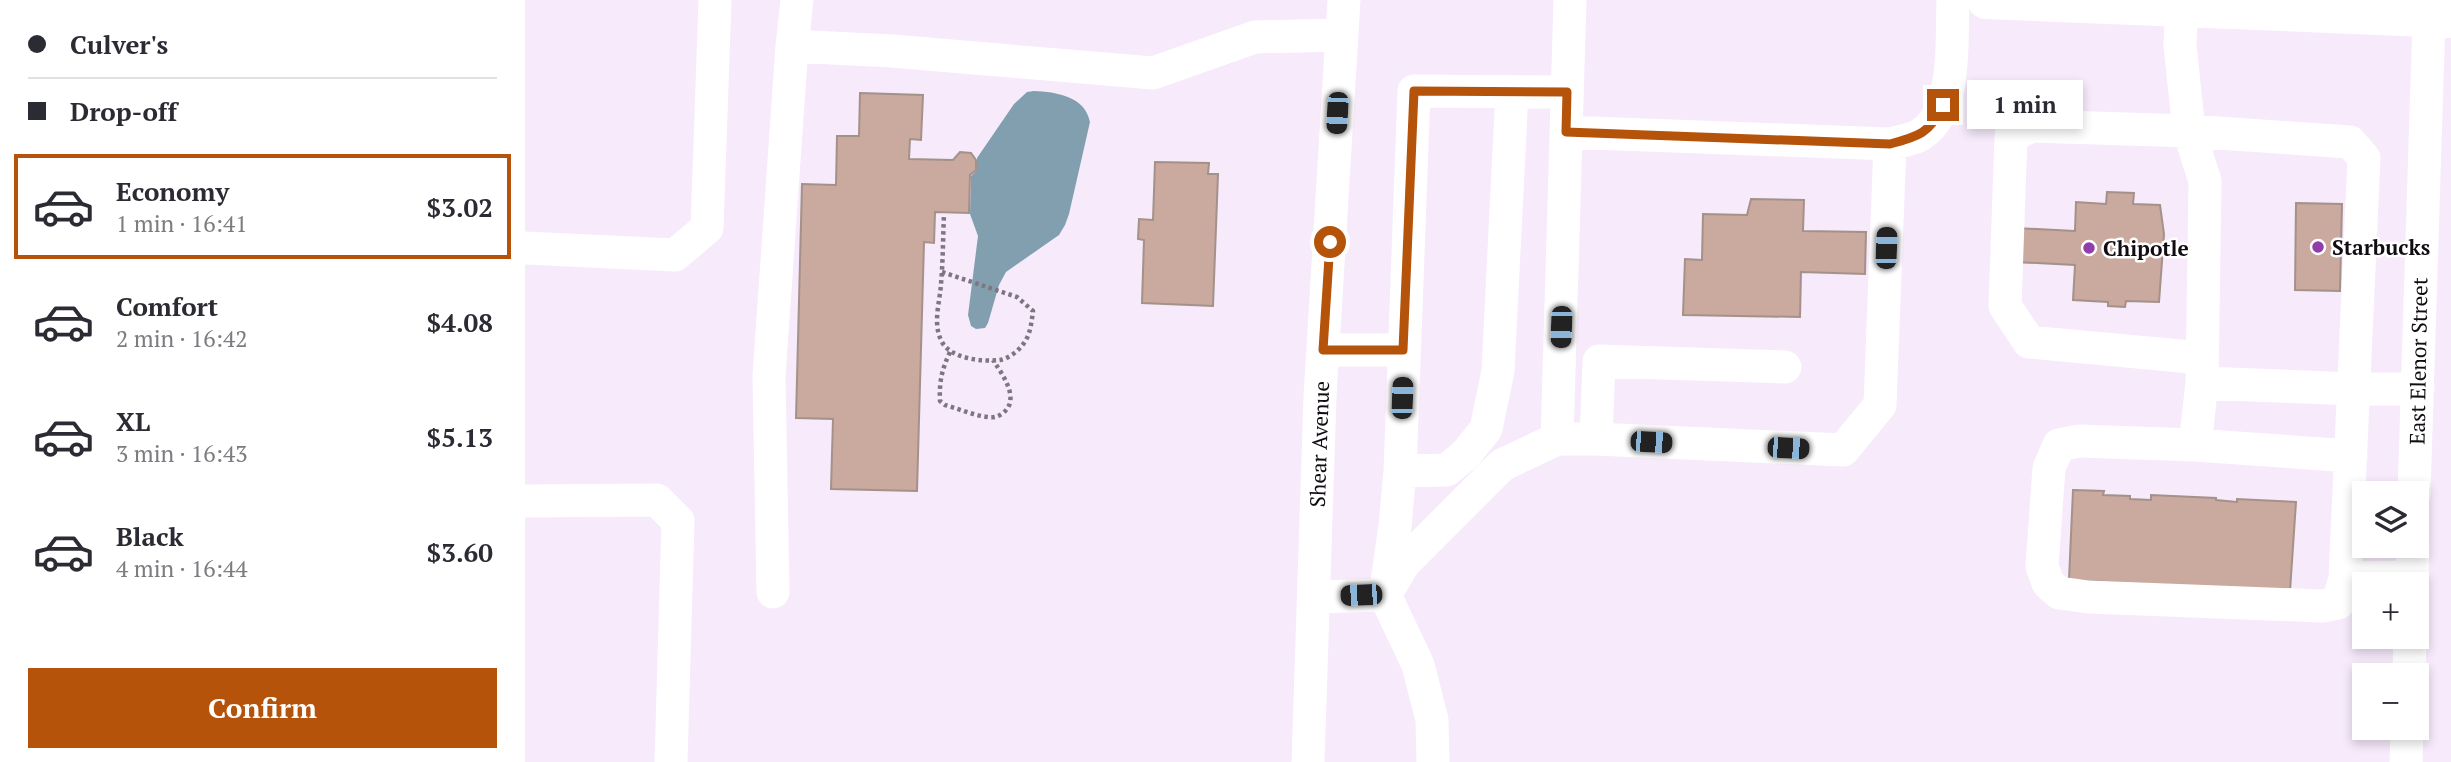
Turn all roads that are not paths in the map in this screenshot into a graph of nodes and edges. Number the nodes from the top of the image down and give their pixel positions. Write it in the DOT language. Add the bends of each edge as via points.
graph roads {
  1 [pos="715,0"];
  2 [pos="797,0"];
  3 [pos="1344,0"];
  4 [pos="1570,0"];
  5 [pos="1952,0"];
  6 [pos="1986,0"];
  7 [pos="2181,3"];
  8 [pos="2440,18"];
  9 [pos="1342,35"];
  10 [pos="792,46"];
  11 [pos="1511,92"];
  12 [pos="1567,92"];
  13 [pos="2189,131"];
  14 [pos="1566,132"];
  15 [pos="1890,144"];
  16 [pos="2436,233"];
  17 [pos="525,248"];
  18 [pos="1323,350"];
  19 [pos="1403,350"];
  20 [pos="1785,367"];
  21 [pos="2202,370"];
  22 [pos="2418,389"];
  23 [pos="2355,390"];
  24 [pos="1557,439"];
  25 [pos="1596,439"];
  26 [pos="2195,445"];
  27 [pos="2351,456"];
  28 [pos="1399,471"];
  29 [pos="2414,481"];
  30 [pos="525,501"];
  31 [pos="2412,569"];
  32 [pos="2345,578"];
  33 [pos="773,592"];
  34 [pos="1385,595"];
  35 [pos="1314,597"];
  36 [pos="2407,740"];
  37 [pos="671,762"];
  38 [pos="1308,762"];
  39 [pos="1433,762"];
  40 [pos="2406,762"];
  1 -- 17 [label="street" via="707,228 675,255"];
  2 -- 10 [label="street"];
  3 -- 9 [label="street, Shear Avenue"];
  4 -- 12 [label="street"];
  5 -- 15 [label="street" via="1949,89 1936,121 1917,137"];
  6 -- 7 [label="main road"];
  7 -- 8 [label="main road"];
  7 -- 13 [label="street" via="2180,45"];
  8 -- 16 [label="street, East Elenor Street"];
  9 -- 10 [label="street" via="1255,37 1153,73"];
  9 -- 18 [label="street, Shear Avenue"];
  10 -- 33 [label="street" via="769,376"];
  11 -- 12 [label="street"];
  11 -- 19 [label="street" via="1414,91"];
  11 -- 28 [label="street" via="1498,371 1486,429 1447,470"];
  12 -- 14 [label="street"];
  13 -- 21 [label="street" via="2205,181"];
  13 -- 21 [label="street" via="2032,125 2011,136 2005,306 2029,342"];
  13 -- 23 [label="street" via="2350,142 2364,159"];
  14 -- 15 [label="street"];
  14 -- 24 [label="street"];
  15 -- 25 [label="street" via="1880,405 1843,450"];
  16 -- 22 [label="street, East Elenor Street"];
  18 -- 19 [label="street"];
  18 -- 35 [label="street, Shear Avenue"];
  19 -- 28 [label="street"];
  20 -- 25 [label="street" via="1599,361"];
  21 -- 23 [label="street"];
  21 -- 26 [label="street"];
  22 -- 23 [label="street"];
  22 -- 29 [label="street, East Elenor Street"];
  23 -- 27 [label="street"];
  24 -- 25 [label="street"];
  24 -- 34 [label="street" via="1502,465 1404,563"];
  26 -- 27 [label="street"];
  26 -- 32 [label="street" via="2079,441 2059,445 2049,468 2042,566 2048,583 2059,593 2089,597 2322,606 2338,603"];
  27 -- 32 [label="street"];
  28 -- 34 [label="street"];
  30 -- 37 [label="street" via="657,500 678,521"];
  31 -- 32 [label="street"];
  34 -- 35 [label="street"];
  34 -- 39 [label="street" via="1418,665 1432,720"];
  35 -- 38 [label="street, Shear Avenue"];
  36 -- 40 [label="street"];
}
